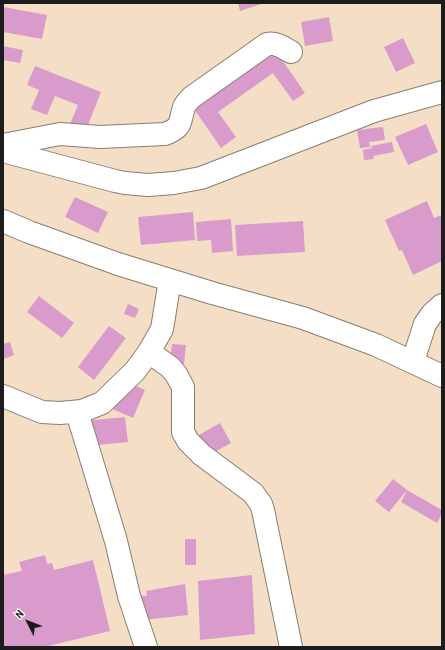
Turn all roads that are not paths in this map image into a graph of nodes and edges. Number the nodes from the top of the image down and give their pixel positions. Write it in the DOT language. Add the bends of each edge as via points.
graph roads {
  1 [pos="291,52"];
  2 [pos="442,92"];
  3 [pos="3,145"];
  4 [pos="3,151"];
  5 [pos="3,221"];
  6 [pos="170,280"];
  7 [pos="442,306"];
  8 [pos="149,352"];
  9 [pos="413,361"];
  10 [pos="442,376"];
  11 [pos="3,396"];
  12 [pos="77,412"];
  13 [pos="146,647"];
  14 [pos="291,647"];
  1 -- 3 [label="street" via="271,43 267,44 192,97 185,106 180,124 165,134 100,137 60,134"];
  2 -- 4 [label="street" via="374,112 201,178 174,183 148,185 115,181"];
  5 -- 6 [label="street" via="118,264"];
  6 -- 8 [label="street" via="162,329"];
  6 -- 9 [label="street" via="303,318"];
  7 -- 9 [label="street" via="425,324"];
  8 -- 12 [label="street" via="135,371 102,404"];
  8 -- 14 [label="street" via="170,367 183,386 183,432 188,441 202,455 253,493 261,504"];
  9 -- 10 [label="street"];
  11 -- 12 [label="street" via="42,412"];
  12 -- 13 [label="street"];
}
